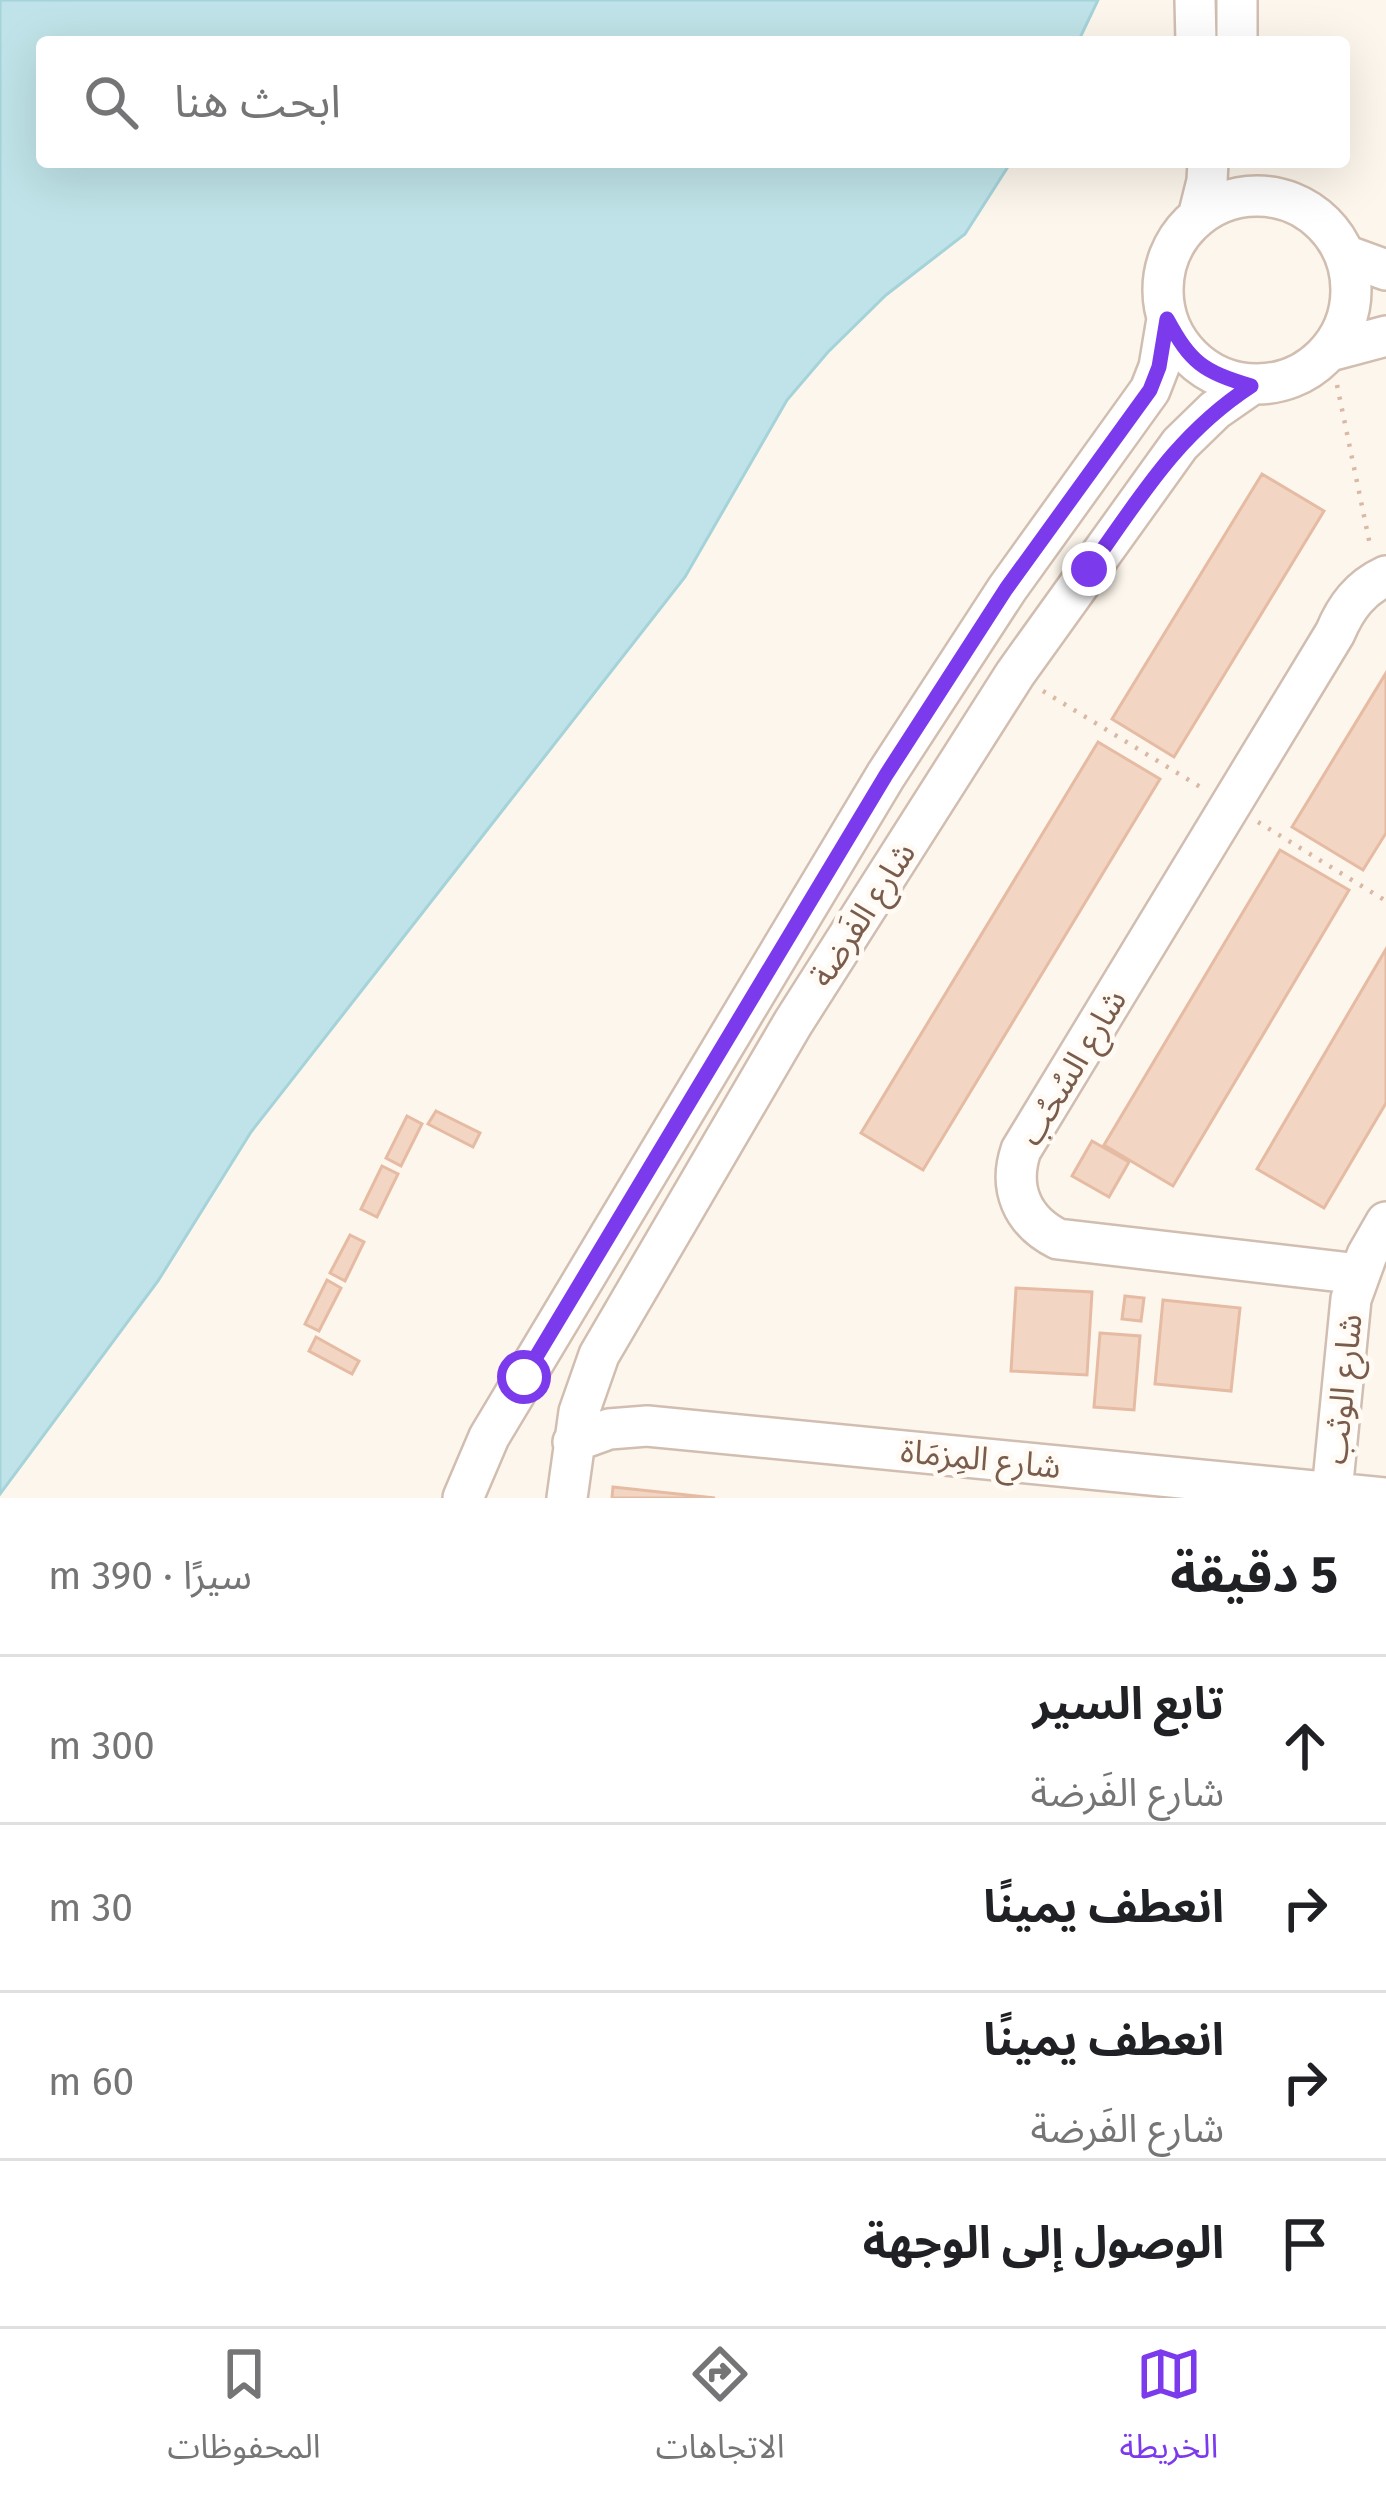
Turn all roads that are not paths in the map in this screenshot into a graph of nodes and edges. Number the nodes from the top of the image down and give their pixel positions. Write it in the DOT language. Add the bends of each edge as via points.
graph roads {
  1 [pos="1195,0"];
  2 [pos="1238,0"];
  3 [pos="1196,36"];
  4 [pos="1237,36"];
  5 [pos="1208,168"];
  6 [pos="1267,179"];
  7 [pos="1198,217"];
  8 [pos="1345,255"];
  9 [pos="1386,270"];
  10 [pos="1167,319"];
  11 [pos="1386,336"];
  12 [pos="1330,351"];
  13 [pos="1251,386"];
  14 [pos="1383,584"];
  15 [pos="1386,1222"];
  16 [pos="1359,1274"];
  17 [pos="599,1355"];
  18 [pos="647,1426"];
  19 [pos="573,1442"];
  20 [pos="1332,1492"];
  21 [pos="463,1498"];
  22 [pos="567,1498"];
  23 [pos="1386,1498"];
  1 -- 3 [label="street"];
  2 -- 4 [label="street"];
  5 -- 7 [label="street"];
  6 -- 7 [label="street"];
  6 -- 8 [label="street" via="1328,228"];
  7 -- 10 [label="street" via="1174,246 1162,281"];
  8 -- 9 [label="street"];
  8 -- 12 [label="street" via="1347,321"];
  10 -- 13 [label="street" via="1185,352 1214,375"];
  10 -- 21 [label="street, شارع الفَرضة" via="1150,390 1006,589 886,775 489,1437"];
  11 -- 12 [label="street"];
  12 -- 13 [label="street" via="1294,376"];
  13 -- 17 [label="street, شارع الفَرضة" via="1172,454 1015,674 793,1023"];
  14 -- 16 [label="street, شارع السُحُب" via="1359,593 1344,611 1022,1150 1015,1177 1027,1216 1058,1239"];
  15 -- 16 [label="street, شارع الوثب"];
  16 -- 20 [label="street, شارع الوثب"];
  17 -- 18 [label="street" via="611,1388"];
  17 -- 19 [label="street, شارع الفَرضة"];
  18 -- 19 [label="street, شارع المِزمَاة"];
  18 -- 20 [label="street, شارع المِزمَاة"];
  19 -- 22 [label="street, شارع الفَرضة"];
  20 -- 23 [label="street, شارع المِزمَاة"];
}
